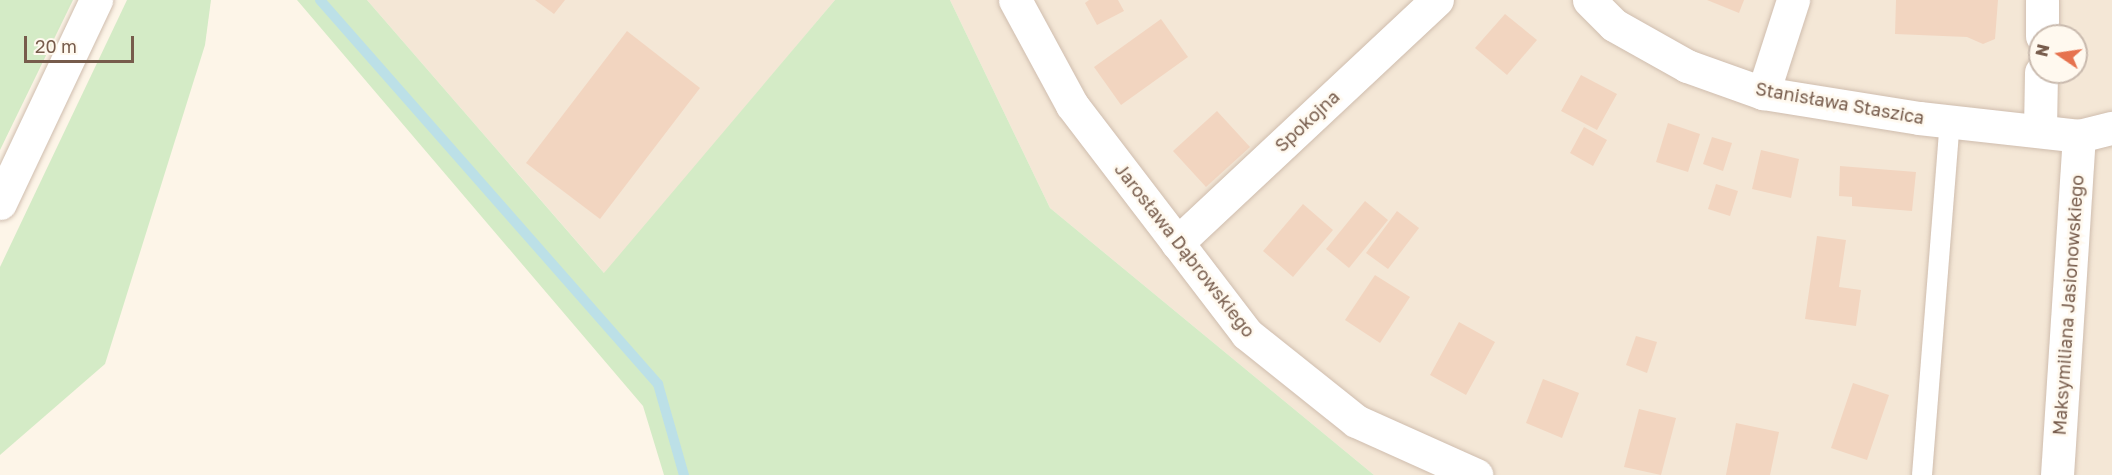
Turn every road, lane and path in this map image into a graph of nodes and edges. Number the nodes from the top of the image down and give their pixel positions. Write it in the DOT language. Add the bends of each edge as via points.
graph roads {
  1 [pos="96,0"];
  2 [pos="1014,0"];
  3 [pos="1437,0"];
  4 [pos="1589,0"];
  5 [pos="1793,0"];
  6 [pos="2042,0"];
  7 [pos="2042,24"];
  8 [pos="2041,84"];
  9 [pos="1762,93"];
  10 [pos="1950,122"];
  11 [pos="2112,128"];
  12 [pos="2040,130"];
  13 [pos="2079,136"];
  14 [pos="0,203"];
  15 [pos="1177,243"];
  16 [pos="1476,475"];
  17 [pos="1922,475"];
  18 [pos="2057,475"];
  1 -- 14 [label="street"];
  2 -- 15 [label="street, Jarosława Dąbrowskiego" via="1072,105"];
  3 -- 15 [label="street, Spokojna"];
  4 -- 9 [label="street, Stanisława Staszica" via="1614,26 1687,66"];
  5 -- 9 [label="street"];
  6 -- 7 [label="street"];
  8 -- 12 [label="street"];
  9 -- 10 [label="street, Stanisława Staszica"];
  10 -- 12 [label="street, Stanisława Staszica"];
  10 -- 17 [label="lane"];
  11 -- 13 [label="street"];
  12 -- 13 [label="street, Stanisława Staszica"];
  13 -- 18 [label="street, Maksymiliana Jasionowskiego"];
  15 -- 16 [label="street, Jarosława Dąbrowskiego" via="1247,334 1356,421"];
}
